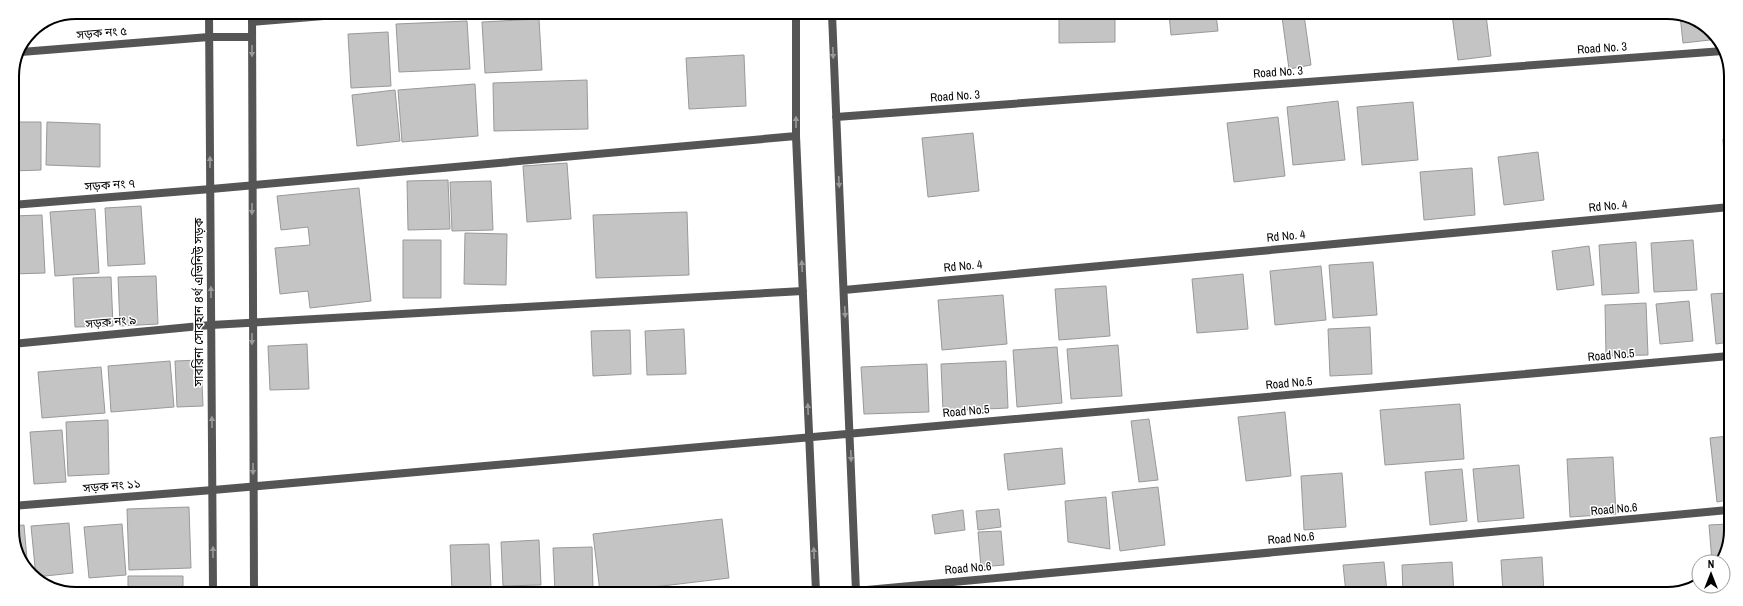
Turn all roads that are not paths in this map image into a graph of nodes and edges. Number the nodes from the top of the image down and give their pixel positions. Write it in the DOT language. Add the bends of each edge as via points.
graph roads {
  1 [pos="209,19"];
  2 [pos="288,19"];
  3 [pos="796,19"];
  4 [pos="832,19"];
  5 [pos="252,22"];
  6 [pos="209,36"];
  7 [pos="252,36"];
  8 [pos="1718,51"];
  9 [pos="24,52"];
  10 [pos="836,117"];
  11 [pos="796,136"];
  12 [pos="252,185"];
  13 [pos="210,189"];
  14 [pos="19,204"];
  15 [pos="1724,208"];
  16 [pos="844,290"];
  17 [pos="803,291"];
  18 [pos="252,323"];
  19 [pos="211,325"];
  20 [pos="19,343"];
  21 [pos="1724,356"];
  22 [pos="851,433"];
  23 [pos="809,437"];
  24 [pos="254,486"];
  25 [pos="213,490"];
  26 [pos="19,505"];
  27 [pos="1724,510"];
  28 [pos="213,587"];
  29 [pos="254,587"];
  30 [pos="816,587"];
  31 [pos="856,587"];
  32 [pos="909,587"];
  1 -- 6 [label="street, সাবরিনা সোবহান ৪র্থ এভিনিউ সড়ক"];
  2 -- 5 [label="street"];
  11 -- 3 [label="street, one-way"];
  4 -- 10 [label="street, one-way"];
  5 -- 7 [label="street"];
  6 -- 7 [label="street, সড়ক নং ৫"];
  6 -- 9 [label="street, সড়ক নং ৫"];
  13 -- 6 [label="street, সাবরিনা সোবহান ৪র্থ এভিনিউ সড়ক, one-way"];
  7 -- 12 [label="street, one-way"];
  8 -- 10 [label="street, Road No. 3"];
  10 -- 16 [label="street, one-way"];
  11 -- 12 [label="street, সড়ক নং ৭"];
  17 -- 11 [label="street, one-way"];
  12 -- 13 [label="street, সড়ক নং ৭"];
  12 -- 18 [label="street, one-way"];
  13 -- 14 [label="street, সড়ক নং ৭"];
  19 -- 13 [label="street, সাবরিনা সোবহান ৪র্থ এভিনিউ সড়ক, one-way"];
  15 -- 16 [label="street, Rd No. 4"];
  16 -- 22 [label="street, one-way"];
  17 -- 18 [label="street, সড়ক নং ৯"];
  23 -- 17 [label="street, one-way"];
  18 -- 19 [label="street, সড়ক নং ৯"];
  18 -- 24 [label="street, one-way"];
  19 -- 20 [label="street, সড়ক নং ৯"];
  25 -- 19 [label="street, সাবরিনা সোবহান ৪র্থ এভিনিউ সড়ক, one-way"];
  21 -- 22 [label="street, Road No.5"];
  22 -- 23 [label="street, Road No.5"];
  22 -- 31 [label="street, one-way"];
  23 -- 24 [label="street, সড়ক নং ১১"];
  30 -- 23 [label="street, one-way"];
  24 -- 25 [label="street, সড়ক নং ১১"];
  24 -- 29 [label="street"];
  25 -- 26 [label="street, সড়ক নং ১১"];
  28 -- 25 [label="street, সাবরিনা সোবহান ৪র্থ এভিনিউ সড়ক, one-way"];
  27 -- 32 [label="street, Road No.6"];
}
